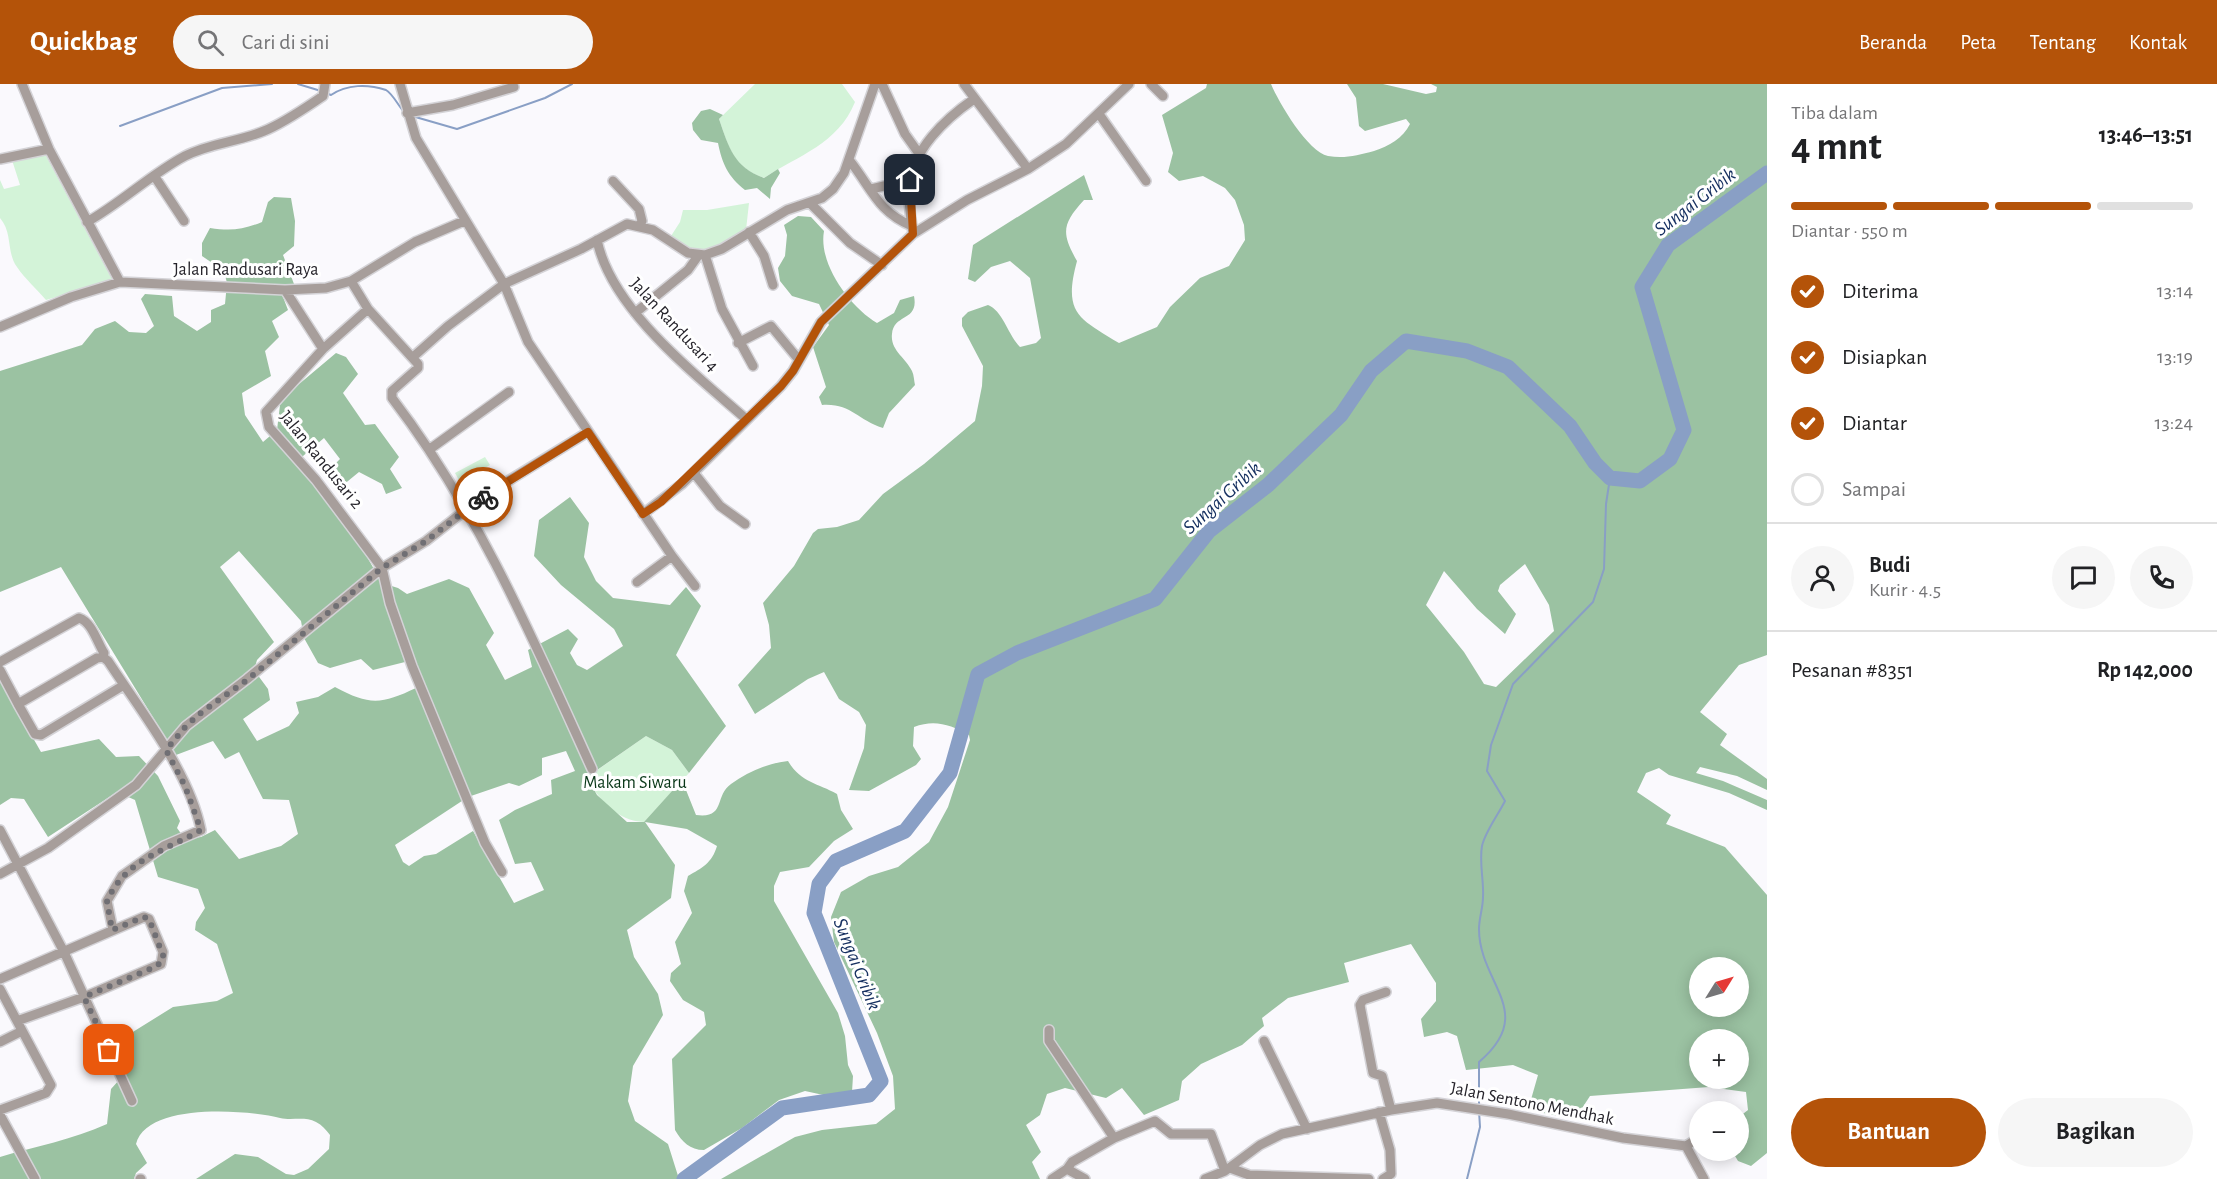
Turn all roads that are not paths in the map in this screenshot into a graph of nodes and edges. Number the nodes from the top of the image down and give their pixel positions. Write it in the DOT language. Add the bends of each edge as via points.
graph roads {
  1 [pos="22,84"];
  2 [pos="400,84"];
  3 [pos="875,84"];
  4 [pos="882,84"];
  5 [pos="964,84"];
  6 [pos="1129,84"];
  7 [pos="1151,84"];
  8 [pos="514,87"];
  9 [pos="324,90"];
  10 [pos="1163,96"];
  11 [pos="974,99"];
  12 [pos="407,114"];
  13 [pos="1099,114"];
  14 [pos="49,149"];
  15 [pos="920,155"];
  16 [pos="0,159"];
  17 [pos="850,161"];
  18 [pos="1028,169"];
  19 [pos="155,177"];
  20 [pos="910,180"];
  21 [pos="613,181"];
  22 [pos="1146,181"];
  23 [pos="872,189"];
  24 [pos="810,203"];
  25 [pos="464,220"];
  26 [pos="183,221"];
  27 [pos="87,222"];
  28 [pos="640,225"];
  29 [pos="913,230"];
  30 [pos="749,232"];
  31 [pos="597,240"];
  32 [pos="701,256"];
  33 [pos="882,265"];
  34 [pos="351,281"];
  35 [pos="120,282"];
  36 [pos="504,284"];
  37 [pos="773,285"];
  38 [pos="285,290"];
  39 [pos="368,309"];
  40 [pos="635,313"];
  41 [pos="0,327"];
  42 [pos="738,343"];
  43 [pos="323,349"];
  44 [pos="413,357"];
  45 [pos="799,360"];
  46 [pos="753,366"];
  47 [pos="509,392"];
  48 [pos="746,419"];
  49 [pos="588,432"];
  50 [pos="430,449"];
  51 [pos="693,473"];
  52 [pos="467,509"];
  53 [pos="643,514"];
  54 [pos="745,524"];
  55 [pos="672,555"];
  56 [pos="382,568"];
  57 [pos="637,582"];
  58 [pos="695,586"];
  59 [pos="103,657"];
  60 [pos="0,662"];
  61 [pos="0,670"];
  62 [pos="124,685"];
  63 [pos="18,704"];
  64 [pos="166,750"];
  65 [pos="592,769"];
  66 [pos="0,830"];
  67 [pos="17,866"];
  68 [pos="502,872"];
  69 [pos="0,874"];
  70 [pos="112,930"];
  71 [pos="64,952"];
  72 [pos="0,979"];
  73 [pos="0,989"];
  74 [pos="1386,992"];
  75 [pos="84,997"];
  76 [pos="17,1021"];
  77 [pos="1049,1030"];
  78 [pos="22,1031"];
  79 [pos="1264,1041"];
  80 [pos="0,1042"];
  81 [pos="132,1101"];
  82 [pos="0,1110"];
  83 [pos="1391,1110"];
  84 [pos="1379,1112"];
  85 [pos="0,1115"];
  86 [pos="1307,1129"];
  87 [pos="1114,1138"];
  88 [pos="1689,1144"];
  89 [pos="1686,1146"];
  90 [pos="1067,1169"];
  91 [pos="1227,1169"];
  92 [pos="35,1179"];
  93 [pos="1052,1179"];
  94 [pos="1085,1179"];
  95 [pos="1205,1179"];
  96 [pos="1369,1179"];
  97 [pos="1383,1179"];
  98 [pos="1704,1179"];
  1 -- 14 [label="street"];
  2 -- 12 [label="street"];
  3 -- 17 [label="street"];
  4 -- 15 [label="street" via="905,134"];
  5 -- 11 [label="street"];
  6 -- 13 [label="street"];
  7 -- 10 [label="street"];
  8 -- 12 [label="street"];
  9 -- 19 [label="street" via="264,131 202,148"];
  11 -- 15 [label="street" via="945,121"];
  11 -- 18 [label="street"];
  12 -- 25 [label="street" via="416,138"];
  13 -- 18 [label="street" via="1066,144"];
  13 -- 22 [label="street"];
  14 -- 16 [label="street"];
  14 -- 27 [label="street"];
  15 -- 20 [label="street"];
  17 -- 23 [label="street"];
  17 -- 24 [label="street" via="833,189"];
  18 -- 29 [label="street"];
  19 -- 26 [label="street"];
  19 -- 27 [label="street"];
  20 -- 23 [label="street"];
  20 -- 29 [label="street"];
  21 -- 28 [label="street" via="639,209"];
  23 -- 29 [label="street" via="893,218"];
  24 -- 30 [label="street" via="787,210"];
  24 -- 33 [label="street" via="850,243"];
  25 -- 34 [label="street, Jalan Randusari Raya" via="415,242"];
  25 -- 36 [label="street"];
  27 -- 35 [label="street"];
  28 -- 31 [label="street" via="627,225"];
  28 -- 32 [label="street"];
  29 -- 33 [label="street"];
  30 -- 32 [label="street"];
  30 -- 37 [label="street" via="764,256"];
  31 -- 36 [label="street"];
  31 -- 40 [label="street, Jalan Randusari 4" via="608,275"];
  32 -- 40 [label="street"];
  32 -- 42 [label="street"];
  33 -- 45 [label="street" via="821,322"];
  34 -- 38 [label="street, Jalan Randusari Raya" via="326,288"];
  34 -- 39 [label="street"];
  35 -- 38 [label="street, Jalan Randusari Raya"];
  35 -- 41 [label="street, Jalan Randusari Raya" via="71,297"];
  36 -- 44 [label="street"];
  36 -- 49 [label="street" via="528,342"];
  38 -- 43 [label="street"];
  39 -- 43 [label="street, Jalan Randusari 2"];
  39 -- 44 [label="street"];
  40 -- 48 [label="street, Jalan Randusari 4"];
  42 -- 45 [label="street" via="771,326"];
  42 -- 46 [label="street"];
  43 -- 56 [label="street, Jalan Randusari 2" via="265,417"];
  44 -- 50 [label="street" via="418,368 391,395"];
  45 -- 48 [label="street" via="781,386"];
  47 -- 50 [label="street"];
  48 -- 51 [label="street"];
  49 -- 52 [label="street"];
  49 -- 53 [label="street"];
  50 -- 52 [label="street"];
  51 -- 53 [label="street"];
  51 -- 54 [label="street" via="720,506"];
  52 -- 56 [label="street"];
  52 -- 65 [label="street" via="531,633"];
  53 -- 55 [label="street"];
  55 -- 57 [label="street"];
  55 -- 58 [label="street"];
  56 -- 64 [label="street" via="247,680 202,712"];
  56 -- 68 [label="street" via="412,666 485,843"];
  59 -- 60 [label="street" via="89,626 79,618"];
  59 -- 62 [label="street"];
  59 -- 63 [label="street"];
  61 -- 63 [label="street"];
  62 -- 63 [label="street" via="41,735 35,734"];
  62 -- 64 [label="street"];
  64 -- 67 [label="street" via="141,780 117,800"];
  64 -- 70 [label="street" via="201,830 164,846 122,876 107,901"];
  66 -- 67 [label="street"];
  67 -- 69 [label="street"];
  67 -- 71 [label="street"];
  70 -- 71 [label="street"];
  70 -- 75 [label="street" via="144,917 149,919 163,952 163,962"];
  71 -- 72 [label="street"];
  71 -- 75 [label="street"];
  73 -- 76 [label="street"];
  74 -- 83 [label="street" via="1362,1000 1360,1005 1373,1073 1382,1076"];
  75 -- 76 [label="street"];
  75 -- 81 [label="street"];
  76 -- 78 [label="street"];
  77 -- 87 [label="street" via="1049,1041"];
  78 -- 80 [label="street"];
  78 -- 82 [label="street" via="51,1085 46,1093"];
  79 -- 86 [label="street"];
  83 -- 84 [label="street, Jalan Sentono Mendhak"];
  83 -- 89 [label="street, Jalan Sentono Mendhak" via="1437,1103"];
  84 -- 86 [label="street, Jalan Sentono Mendhak"];
  84 -- 97 [label="street" via="1390,1150 1391,1174"];
  85 -- 92 [label="street"];
  86 -- 91 [label="street, Jalan Sentono Mendhak" via="1274,1137"];
  87 -- 90 [label="street" via="1072,1162"];
  87 -- 91 [label="street" via="1155,1121 1171,1134 1211,1134"];
  88 -- 89 [label="street"];
  89 -- 98 [label="street"];
  90 -- 93 [label="street"];
  90 -- 94 [label="street"];
  91 -- 95 [label="street, Jalan Sentono Mendhak"];
  91 -- 96 [label="street" via="1249,1175"];
}
